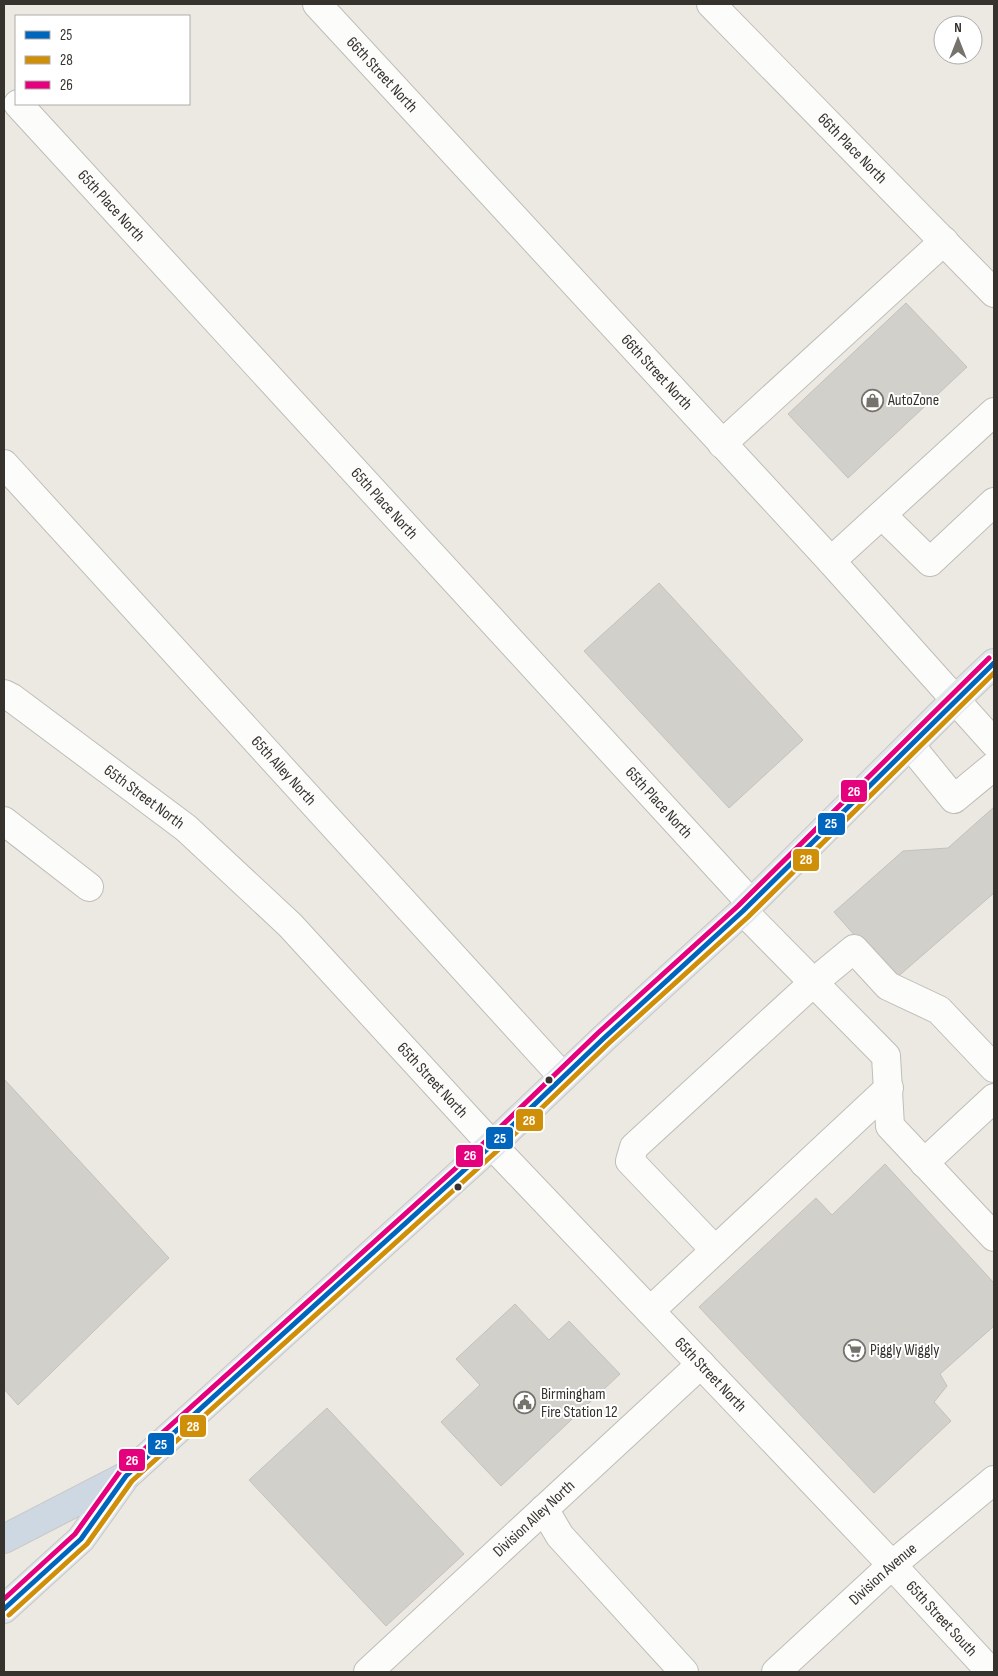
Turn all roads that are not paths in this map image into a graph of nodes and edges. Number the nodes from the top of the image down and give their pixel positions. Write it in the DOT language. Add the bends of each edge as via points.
graph roads {
  1 [pos="317,4"];
  2 [pos="711,4"];
  3 [pos="4,88"];
  4 [pos="15,101"];
  5 [pos="19,105"];
  6 [pos="944,242"];
  7 [pos="994,293"];
  8 [pos="994,412"];
  9 [pos="722,444"];
  10 [pos="4,464"];
  11 [pos="994,502"];
  12 [pos="882,515"];
  13 [pos="831,561"];
  14 [pos="994,663"];
  15 [pos="4,694"];
  16 [pos="955,700"];
  17 [pos="994,744"];
  18 [pos="910,745"];
  19 [pos="994,766"];
  20 [pos="4,821"];
  21 [pos="89,887"];
  22 [pos="747,907"];
  23 [pos="814,982"];
  24 [pos="994,1068"];
  25 [pos="563,1077"];
  26 [pos="889,1088"];
  27 [pos="994,1098"];
  28 [pos="492,1145"];
  29 [pos="924,1163"];
  30 [pos="994,1237"];
  31 [pos="715,1250"];
  32 [pos="650,1311"];
  33 [pos="701,1364"];
  34 [pos="126,1476"];
  35 [pos="990,1493"];
  36 [pos="544,1509"];
  37 [pos="4,1539"];
  38 [pos="892,1565"];
  39 [pos="4,1609"];
  40 [pos="368,1672"];
  41 [pos="684,1672"];
  42 [pos="776,1672"];
  43 [pos="991,1672"];
  1 -- 9 [label="street, 66th Street North"];
  2 -- 6 [label="street, 66th Place North"];
  3 -- 4 [label="street, 65th Place North"];
  5 -- 22 [label="street, 65th Place North"];
  6 -- 7 [label="street, 66th Place North"];
  6 -- 9 [label="street"];
  8 -- 12 [label="street"];
  9 -- 13 [label="street, 66th Street North"];
  10 -- 25 [label="street, 65th Alley North"];
  11 -- 12 [label="street" via="930,562"];
  12 -- 13 [label="street"];
  13 -- 16 [label="street, 66th Street North"];
  14 -- 16 [label="main road"];
  15 -- 28 [label="street, 65th Street North" via="193,835 290,926"];
  16 -- 17 [label="street, 66th Street North"];
  16 -- 18 [label="main road"];
  18 -- 19 [label="street" via="954,799"];
  18 -- 22 [label="main road"];
  20 -- 21 [label="street"];
  22 -- 23 [label="street, 65th Place North"];
  22 -- 25 [label="main road"];
  23 -- 24 [label="street" via="854,949 888,986 939,1010"];
  23 -- 26 [label="street, 65th Place North" via="886,1056"];
  23 -- 31 [label="street" via="634,1147 630,1161"];
  25 -- 28 [label="main road"];
  26 -- 29 [label="street, 65th Place North" via="890,1126"];
  26 -- 31 [label="street"];
  27 -- 29 [label="street"];
  28 -- 32 [label="street, 65th Street North"];
  28 -- 34 [label="main road"];
  29 -- 30 [label="street, 65th Place North"];
  31 -- 32 [label="street"];
  32 -- 33 [label="street, 65th Street North"];
  33 -- 36 [label="street, Division Alley North"];
  33 -- 38 [label="street, 65th Street North"];
  34 -- 37 [label="highway"];
  34 -- 39 [label="main road" via="81,1539"];
  35 -- 38 [label="street, Division Avenue"];
  36 -- 40 [label="street, Division Alley North"];
  36 -- 41 [label="street" via="560,1536"];
  38 -- 42 [label="street, Division Avenue"];
  38 -- 43 [label="street, 65th Street South"];
}
